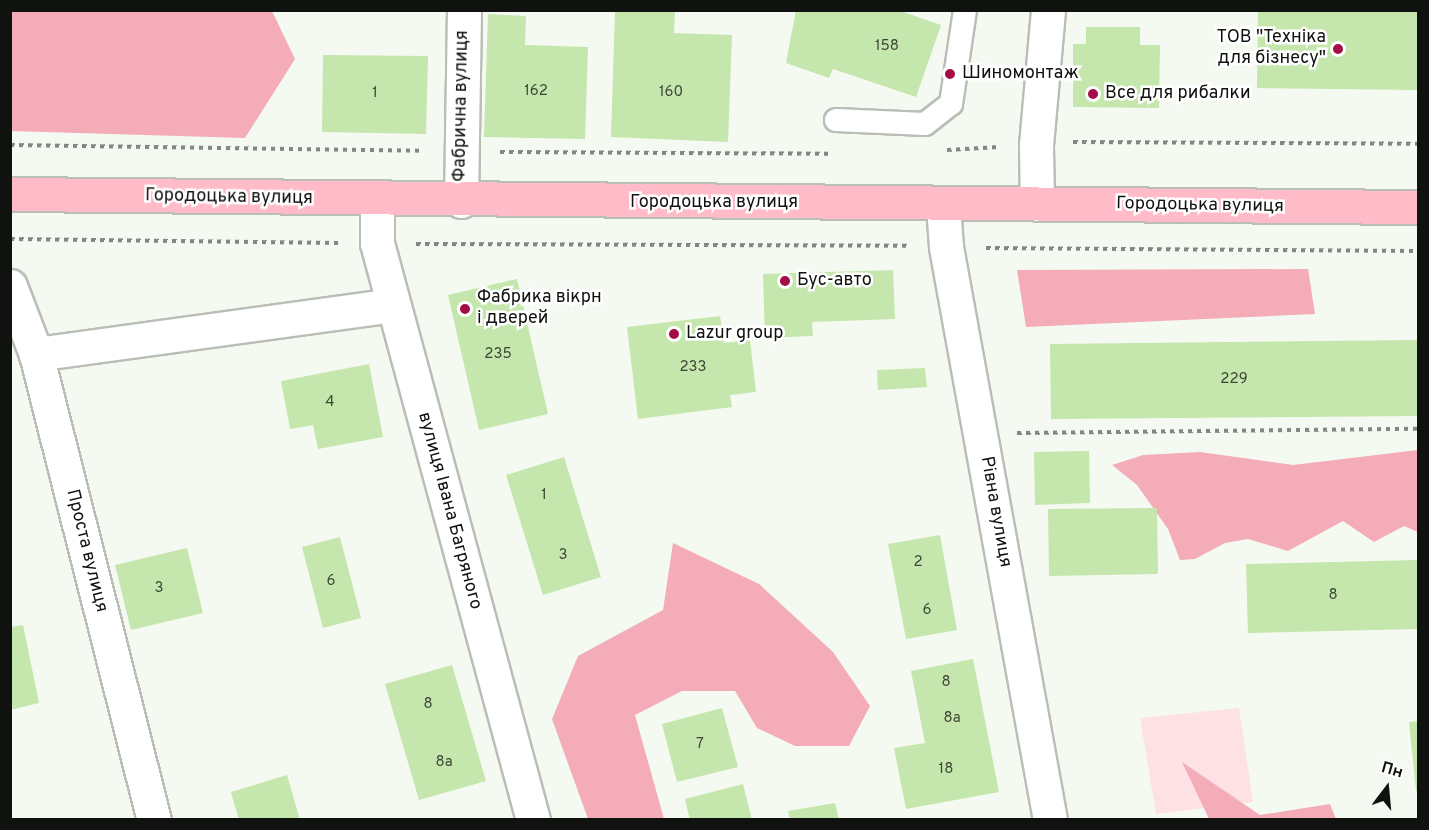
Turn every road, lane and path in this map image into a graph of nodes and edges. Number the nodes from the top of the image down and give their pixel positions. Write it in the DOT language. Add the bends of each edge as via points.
graph roads {
  1 [pos="464,10"];
  2 [pos="965,10"];
  3 [pos="1048,10"];
  4 [pos="836,120"];
  5 [pos="1066,142"];
  6 [pos="1419,144"];
  7 [pos="10,145"];
  8 [pos="1005,147"];
  9 [pos="937,150"];
  10 [pos="437,151"];
  11 [pos="486,152"];
  12 [pos="831,154"];
  13 [pos="10,194"];
  14 [pos="377,200"];
  15 [pos="461,201"];
  16 [pos="1037,204"];
  17 [pos="943,205"];
  18 [pos="1419,207"];
  19 [pos="10,239"];
  20 [pos="377,243"];
  21 [pos="924,246"];
  22 [pos="986,248"];
  23 [pos="1419,251"];
  24 [pos="10,286"];
  25 [pos="393,305"];
  26 [pos="36,354"];
  27 [pos="1419,429"];
  28 [pos="980,433"];
  29 [pos="154,819"];
  30 [pos="532,819"];
  31 [pos="1050,819"];
  1 -- 15 [label="street, Фабрична вулиця"];
  2 -- 4 [label="lane" via="951,104 925,124"];
  3 -- 16 [label="street" via="1036,145"];
  5 -- 6 [label="path"];
  7 -- 10 [label="path"];
  8 -- 9 [label="path"];
  11 -- 12 [label="path"];
  13 -- 14 [label="main road, Городоцька вулиця"];
  14 -- 15 [label="main road, Городоцька вулиця"];
  14 -- 20 [label="street, вулиця Івана Багряного"];
  15 -- 17 [label="main road, Городоцька вулиця"];
  16 -- 17 [label="main road, Городоцька вулиця"];
  16 -- 18 [label="main road, Городоцька вулиця"];
  17 -- 28 [label="street, Рівна вулиця"];
  19 -- 20 [label="path"];
  20 -- 21 [label="path"];
  20 -- 25 [label="street, вулиця Івана Багряного"];
  22 -- 23 [label="path"];
  24 -- 26 [label="street, Проста вулиця"];
  25 -- 26 [label="street"];
  25 -- 30 [label="street, вулиця Івана Багряного"];
  26 -- 29 [label="street, Проста вулиця"];
  27 -- 28 [label="path"];
  28 -- 31 [label="street, Рівна вулиця"];
}
